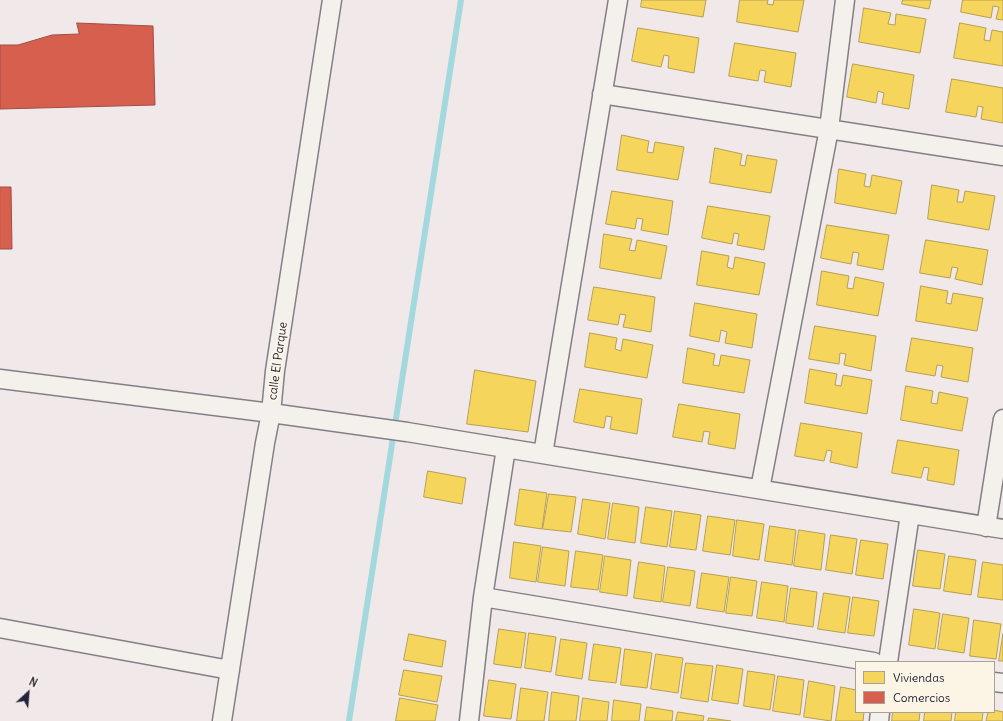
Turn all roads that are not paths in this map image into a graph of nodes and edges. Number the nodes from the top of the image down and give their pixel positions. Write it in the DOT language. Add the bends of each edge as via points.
graph roads {
  1 [pos="332,0"];
  2 [pos="618,0"];
  3 [pos="845,0"];
  4 [pos="602,94"];
  5 [pos="829,129"];
  6 [pos="1003,156"];
  7 [pos="0,379"];
  8 [pos="271,413"];
  9 [pos="1003,419"];
  10 [pos="506,448"];
  11 [pos="543,454"];
  12 [pos="760,489"];
  13 [pos="910,514"];
  14 [pos="994,528"];
  15 [pos="482,597"];
  16 [pos="0,628"];
  17 [pos="868,661"];
  18 [pos="888,661"];
  19 [pos="230,670"];
  20 [pos="222,721"];
  21 [pos="469,721"];
  1 -- 8 [label="street, calle El Parque" via="275,371"];
  2 -- 4 [label="street"];
  3 -- 5 [label="street"];
  4 -- 5 [label="street"];
  4 -- 11 [label="street"];
  5 -- 6 [label="street"];
  5 -- 12 [label="street"];
  7 -- 8 [label="street"];
  8 -- 10 [label="street"];
  8 -- 19 [label="street, calle El Parque"];
  9 -- 14 [label="street"];
  10 -- 11 [label="street"];
  10 -- 15 [label="street"];
  11 -- 12 [label="street"];
  12 -- 13 [label="street"];
  13 -- 14 [label="street"];
  13 -- 18 [label="street"];
  15 -- 17 [label="street"];
  15 -- 21 [label="street"];
  16 -- 19 [label="street"];
  19 -- 20 [label="street, calle El Parque"];
}
